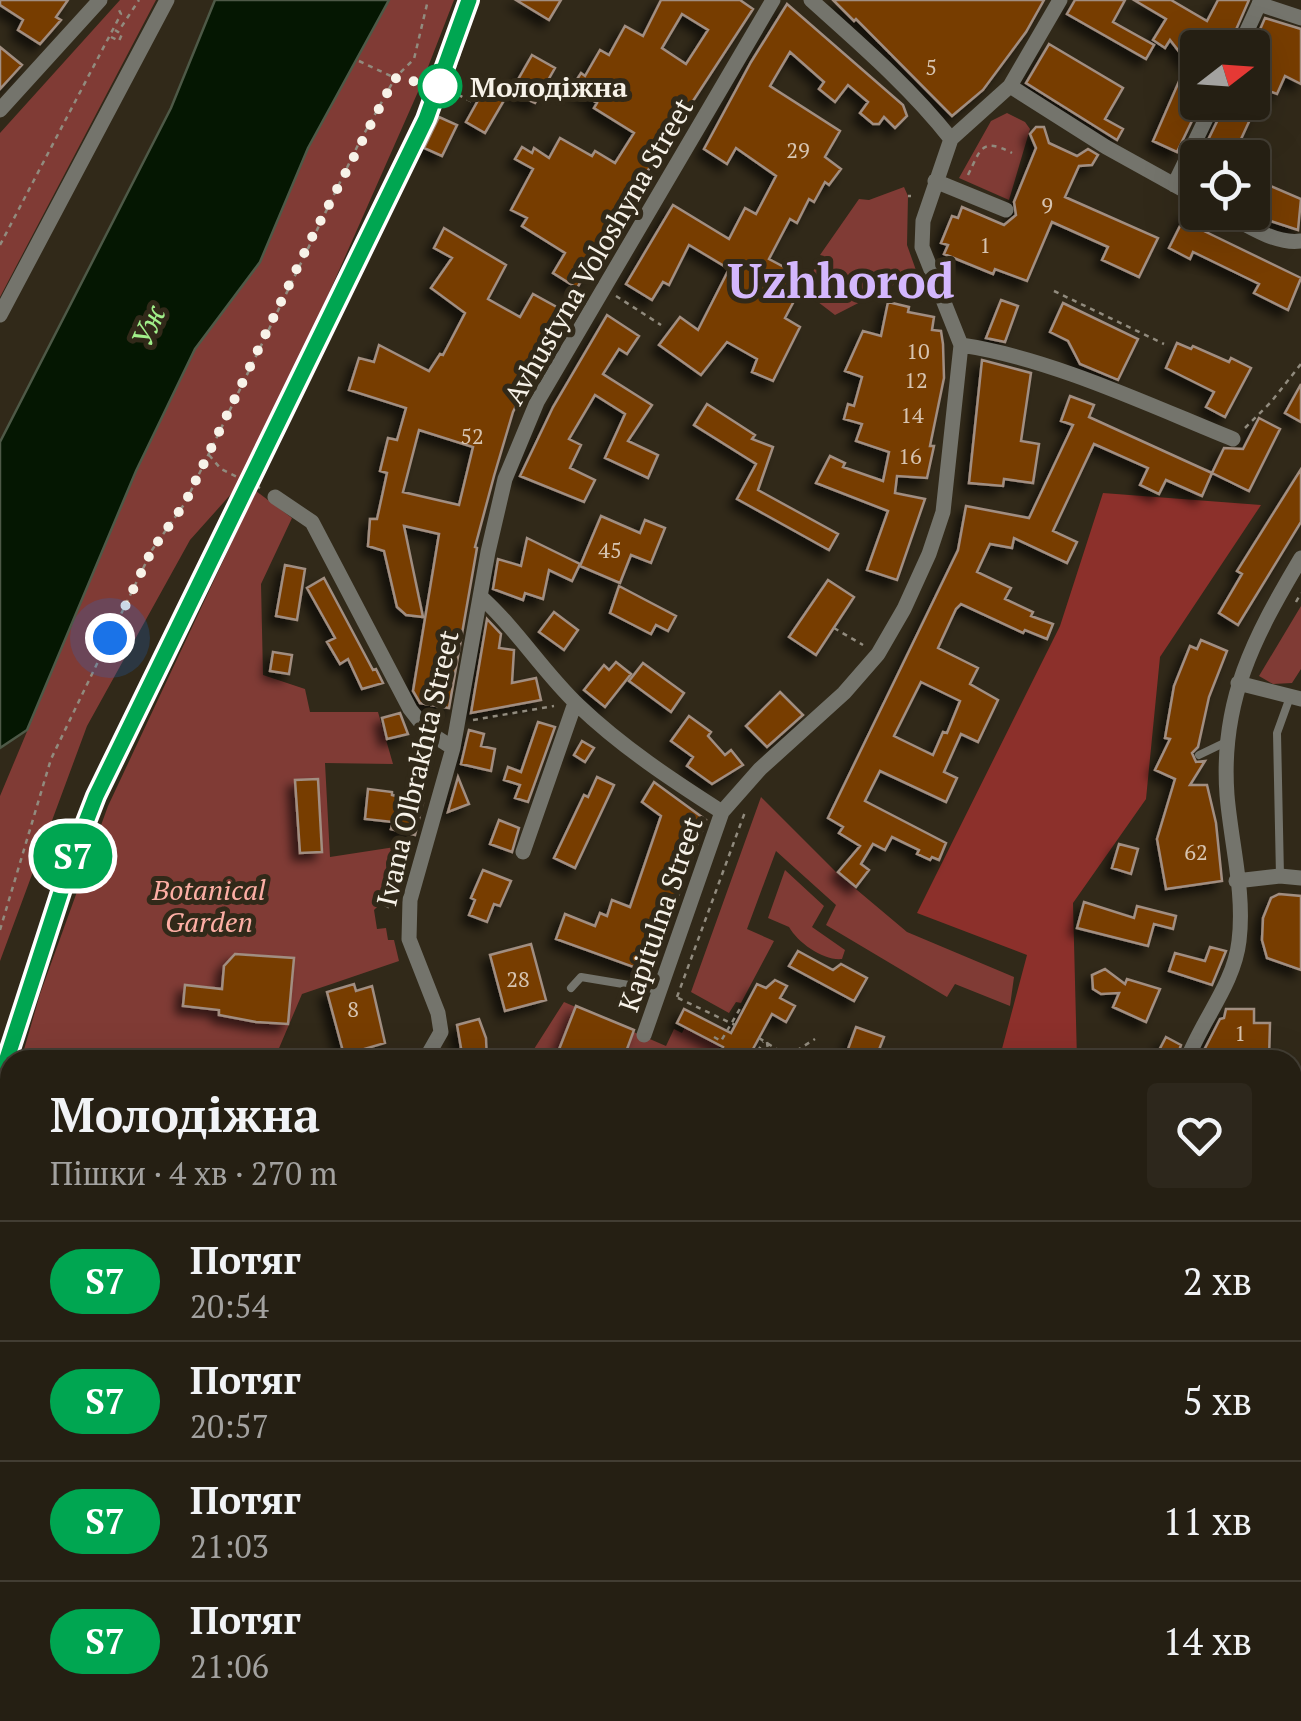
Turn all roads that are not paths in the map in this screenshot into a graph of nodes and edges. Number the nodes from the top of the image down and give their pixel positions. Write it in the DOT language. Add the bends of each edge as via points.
graph roads {
  1 [pos="100,0"];
  2 [pos="167,0"];
  3 [pos="773,0"];
  4 [pos="811,0"];
  5 [pos="1060,0"];
  6 [pos="1260,2"];
  7 [pos="1301,18"];
  8 [pos="1247,30"];
  9 [pos="1010,86"];
  10 [pos="0,110"];
  11 [pos="1205,120"];
  12 [pos="951,139"];
  13 [pos="935,181"];
  14 [pos="1174,186"];
  15 [pos="1180,189"];
  16 [pos="1006,210"];
  17 [pos="1260,230"];
  18 [pos="1301,241"];
  19 [pos="0,315"];
  20 [pos="961,345"];
  21 [pos="1233,439"];
  22 [pos="275,496"];
  23 [pos="1301,558"];
  24 [pos="480,596"];
  25 [pos="1238,683"];
  26 [pos="1295,698"];
  27 [pos="576,703"];
  28 [pos="1226,742"];
  29 [pos="453,748"];
  30 [pos="1199,754"];
  31 [pos="722,812"];
  32 [pos="523,852"];
  33 [pos="1280,876"];
  34 [pos="1301,878"];
  35 [pos="1236,882"];
  36 [pos="571,988"];
  37 [pos="659,994"];
  38 [pos="644,1035"];
  39 [pos="431,1050"];
  40 [pos="1192,1050"];
  1 -- 10 [label="street"];
  2 -- 19 [label="street"];
  3 -- 24 [label="street, Avhustyna Voloshyna Street" via="537,402 505,479 495,554"];
  4 -- 12 [label="street" via="885,66"];
  5 -- 9 [label="street"];
  6 -- 7 [label="street"];
  6 -- 8 [label="street"];
  9 -- 12 [label="street"];
  9 -- 14 [label="street"];
  11 -- 14 [label="street"];
  12 -- 13 [label="street, Kapitulna Street"];
  13 -- 16 [label="street"];
  13 -- 20 [label="street, Kapitulna Street" via="922,247"];
  14 -- 15 [label="street"];
  17 -- 18 [label="street"];
  20 -- 21 [label="street" via="1105,388"];
  20 -- 31 [label="street, Kapitulna Street" via="942,512 904,608 878,654 844,693"];
  22 -- 29 [label="street" via="312,522 410,709"];
  23 -- 25 [label="street"];
  24 -- 27 [label="street"];
  24 -- 29 [label="street, Ivana Olbrakhta Street"];
  25 -- 26 [label="street"];
  25 -- 28 [label="street"];
  26 -- 33 [label="lane" via="1277,733"];
  27 -- 31 [label="street"];
  27 -- 32 [label="street"];
  28 -- 30 [label="lane"];
  28 -- 35 [label="street"];
  29 -- 39 [label="street, Ivana Olbrakhta Street" via="407,922 442,1032"];
  31 -- 37 [label="street, Kapitulna Street"];
  33 -- 34 [label="street"];
  33 -- 35 [label="street"];
  35 -- 40 [label="street" via="1235,958"];
  36 -- 37 [label="lane" via="581,978"];
  37 -- 38 [label="street, Kapitulna Street"];
}
